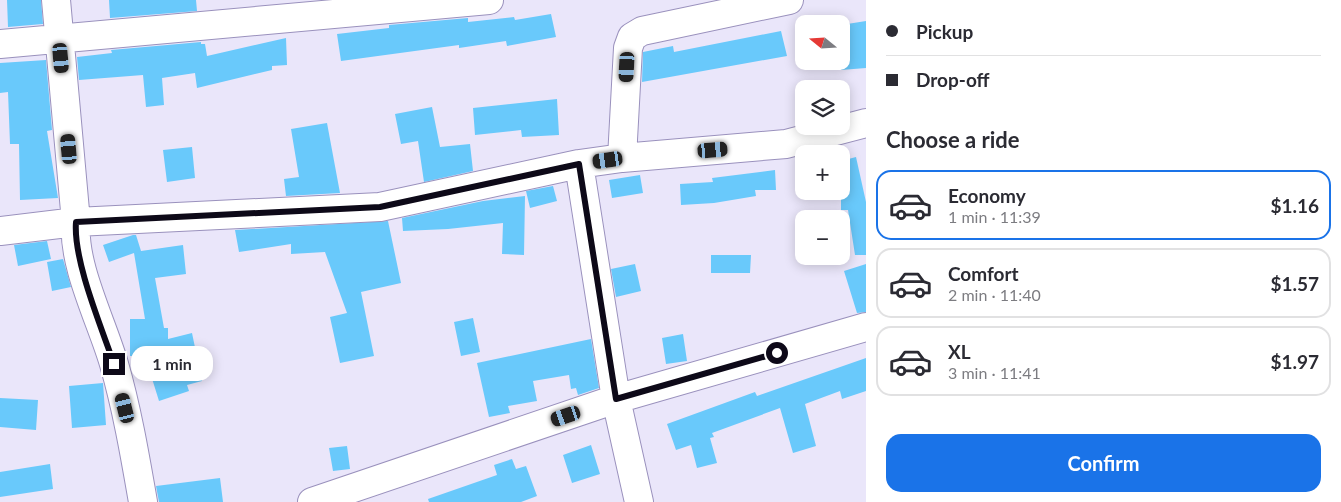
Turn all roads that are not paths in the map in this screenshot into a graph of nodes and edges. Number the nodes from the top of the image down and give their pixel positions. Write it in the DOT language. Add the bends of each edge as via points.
graph roads {
  1 [pos="56,0"];
  2 [pos="489,0"];
  3 [pos="789,0"];
  4 [pos="59,40"];
  5 [pos="0,44"];
  6 [pos="866,123"];
  7 [pos="622,158"];
  8 [pos="579,164"];
  9 [pos="76,222"];
  10 [pos="0,231"];
  11 [pos="866,327"];
  12 [pos="616,399"];
  13 [pos="144,502"];
  14 [pos="312,502"];
  15 [pos="639,502"];
  1 -- 4 [label="street"];
  2 -- 4 [label="street"];
  3 -- 7 [label="street" via="642,31 632,37 628,48"];
  4 -- 5 [label="street"];
  4 -- 9 [label="street"];
  6 -- 7 [label="street" via="786,144"];
  7 -- 8 [label="street"];
  8 -- 9 [label="street" via="380,207"];
  8 -- 12 [label="street"];
  9 -- 10 [label="street"];
  9 -- 13 [label="street" via="80,260 114,364"];
  11 -- 12 [label="street"];
  12 -- 14 [label="street"];
  12 -- 15 [label="street"];
}
